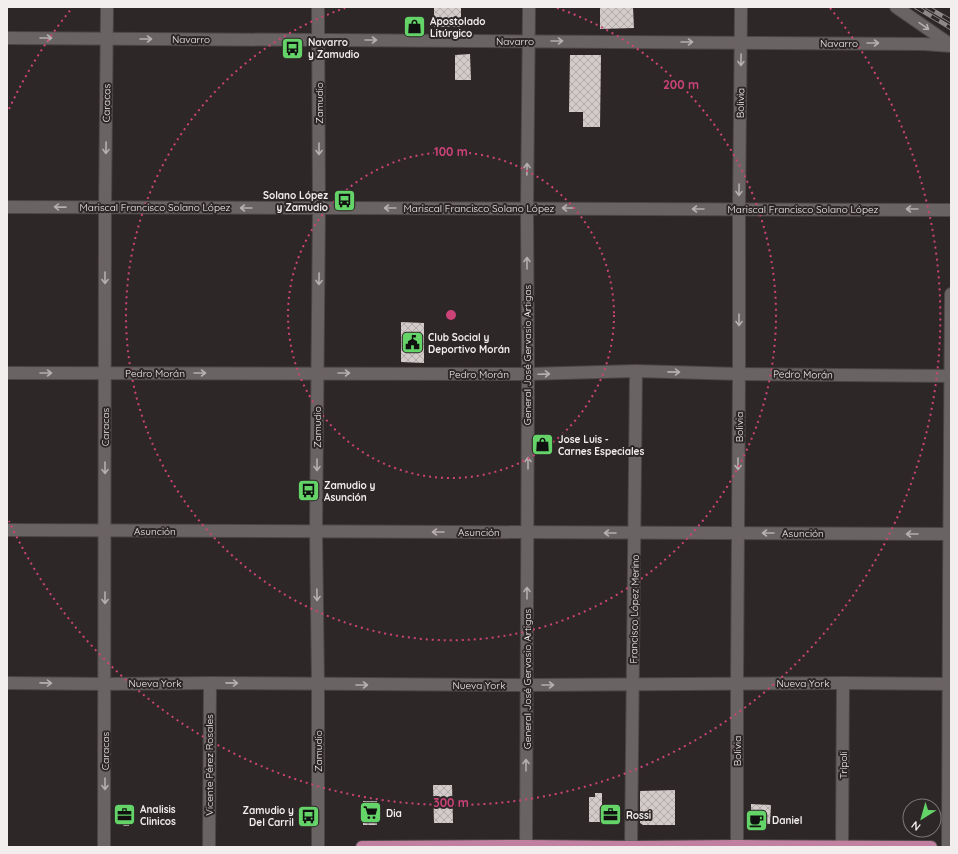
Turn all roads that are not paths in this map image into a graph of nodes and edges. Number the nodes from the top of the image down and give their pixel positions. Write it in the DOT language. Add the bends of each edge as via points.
graph roads {
  1 [pos="107,7"];
  2 [pos="318,7"];
  3 [pos="529,7"];
  4 [pos="741,7"];
  5 [pos="896,7"];
  6 [pos="7,38"];
  7 [pos="107,38"];
  8 [pos="318,40"];
  9 [pos="529,41"];
  10 [pos="741,43"];
  11 [pos="951,45"];
  12 [pos="7,207"];
  13 [pos="105,208"];
  14 [pos="320,208"];
  15 [pos="527,208"];
  16 [pos="739,209"];
  17 [pos="951,210"];
  18 [pos="951,294"];
  19 [pos="636,371"];
  20 [pos="7,373"];
  21 [pos="105,373"];
  22 [pos="317,373"];
  23 [pos="528,374"];
  24 [pos="739,374"];
  25 [pos="951,376"];
  26 [pos="7,530"];
  27 [pos="105,530"];
  28 [pos="316,531"];
  29 [pos="528,532"];
  30 [pos="634,533"];
  31 [pos="738,533"];
  32 [pos="950,534"];
  33 [pos="7,683"];
  34 [pos="210,683"];
  35 [pos="843,683"];
  36 [pos="105,684"];
  37 [pos="318,684"];
  38 [pos="737,684"];
  39 [pos="950,684"];
  40 [pos="527,685"];
  41 [pos="633,685"];
  42 [pos="526,846"];
  43 [pos="737,846"];
  44 [pos="104,847"];
  45 [pos="209,847"];
  46 [pos="318,847"];
  47 [pos="362,847"];
  48 [pos="631,847"];
  49 [pos="842,847"];
  50 [pos="931,847"];
  51 [pos="948,847"];
  1 -- 7 [label="street, Caracas"];
  2 -- 8 [label="street, Zamudio"];
  3 -- 9 [label="street, General José Gervasio Artigas"];
  4 -- 10 [label="street, Bolivia"];
  5 -- 11 [label="street, one-way"];
  6 -- 7 [label="street, Navarro, one-way"];
  7 -- 8 [label="street, Navarro, one-way"];
  7 -- 13 [label="street, Caracas, one-way"];
  8 -- 9 [label="street, Navarro, one-way"];
  8 -- 14 [label="street, Zamudio, one-way"];
  9 -- 10 [label="street, Navarro, one-way"];
  15 -- 9 [label="street, General José Gervasio Artigas, one-way"];
  10 -- 11 [label="street, Navarro, one-way"];
  10 -- 16 [label="street, Bolivia, one-way"];
  13 -- 12 [label="street, Mariscal Francisco Solano López, one-way"];
  14 -- 13 [label="street, Mariscal Francisco Solano López, one-way"];
  13 -- 21 [label="street, Caracas, one-way"];
  15 -- 14 [label="street, Mariscal Francisco Solano López, one-way"];
  14 -- 22 [label="street, Zamudio, one-way"];
  16 -- 15 [label="street, Mariscal Francisco Solano López, one-way"];
  23 -- 15 [label="street, General José Gervasio Artigas, one-way"];
  17 -- 16 [label="street, Mariscal Francisco Solano López, one-way"];
  16 -- 24 [label="street, Bolivia, one-way"];
  18 -- 25 [label="street"];
  23 -- 19 [label="street, Pedro Morán, one-way"];
  19 -- 24 [label="street, Pedro Morán, one-way"];
  19 -- 30 [label="street, Francisco López Merino"];
  20 -- 21 [label="street, Pedro Morán, one-way"];
  21 -- 22 [label="street, Pedro Morán, one-way"];
  21 -- 27 [label="street, Caracas, one-way"];
  22 -- 23 [label="street, Pedro Morán, one-way"];
  22 -- 28 [label="street, Zamudio, one-way"];
  29 -- 23 [label="street, General José Gervasio Artigas, one-way"];
  24 -- 25 [label="street, Pedro Morán"];
  24 -- 31 [label="street, Bolivia, one-way"];
  25 -- 32 [label="street"];
  26 -- 27 [label="street, Asunción"];
  27 -- 28 [label="street, Asunción"];
  27 -- 36 [label="street, Caracas, one-way"];
  29 -- 28 [label="street, Asunción, one-way"];
  28 -- 37 [label="street, Zamudio, one-way"];
  30 -- 29 [label="street, Asunción, one-way"];
  40 -- 29 [label="street, General José Gervasio Artigas, one-way"];
  30 -- 31 [label="street, Asunción"];
  30 -- 41 [label="street, Francisco López Merino"];
  32 -- 31 [label="street, Asunción, one-way"];
  31 -- 38 [label="street, Bolivia"];
  32 -- 39 [label="street"];
  33 -- 36 [label="street, Nueva York, one-way"];
  34 -- 36 [label="street, Nueva York"];
  34 -- 37 [label="street, Nueva York, one-way"];
  34 -- 45 [label="street, Vicente Pérez Rosales"];
  35 -- 38 [label="street, Nueva York"];
  35 -- 39 [label="street, Nueva York"];
  35 -- 49 [label="street, Trípoli"];
  36 -- 44 [label="street, Caracas, one-way"];
  37 -- 40 [label="street, Nueva York, one-way"];
  37 -- 46 [label="street, Zamudio"];
  38 -- 41 [label="street, Nueva York"];
  38 -- 43 [label="street, Bolivia"];
  39 -- 51 [label="street"];
  40 -- 41 [label="street, Nueva York, one-way"];
  42 -- 40 [label="street, General José Gervasio Artigas, one-way"];
  41 -- 48 [label="street, Francisco López Merino"];
  42 -- 47 [label="main road"];
  42 -- 48 [label="main road"];
  43 -- 48 [label="main road"];
  43 -- 49 [label="main road"];
  49 -- 50 [label="main road"];
}
